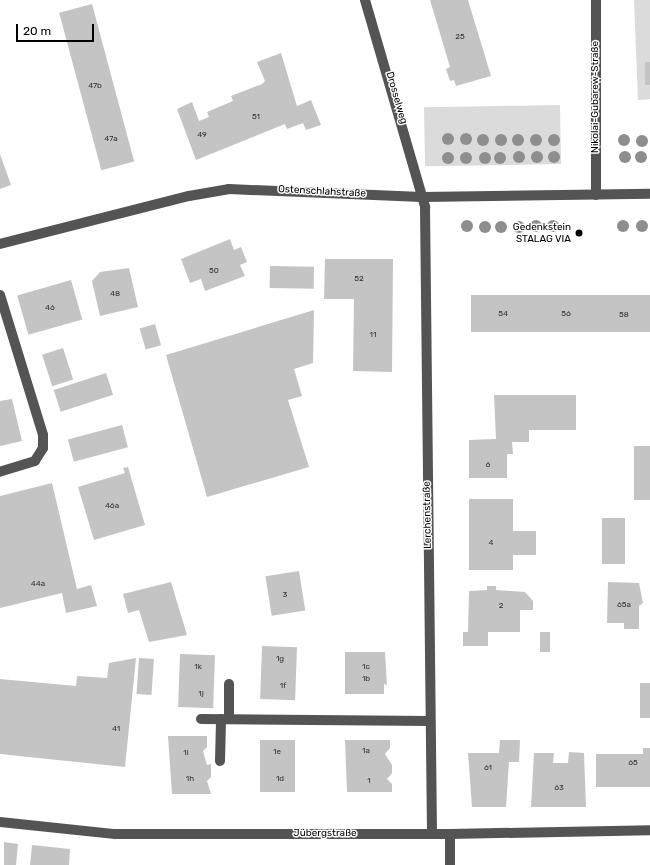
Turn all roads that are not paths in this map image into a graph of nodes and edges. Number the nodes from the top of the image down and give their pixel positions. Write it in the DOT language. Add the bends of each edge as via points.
graph roads {
  1 [pos="365,0"];
  2 [pos="596,0"];
  3 [pos="650,194"];
  4 [pos="596,195"];
  5 [pos="422,197"];
  6 [pos="0,244"];
  7 [pos="0,295"];
  8 [pos="0,472"];
  9 [pos="229,684"];
  10 [pos="225,719"];
  11 [pos="201,720"];
  12 [pos="430,721"];
  13 [pos="220,761"];
  14 [pos="0,822"];
  15 [pos="650,830"];
  16 [pos="432,834"];
  17 [pos="450,834"];
  18 [pos="450,865"];
  1 -- 5 [label="street, Drosselweg"];
  2 -- 4 [label="street, Nikolai-Gubarew-Straße"];
  3 -- 4 [label="street, Ostenschlahstraße"];
  4 -- 5 [label="street, Ostenschlahstraße"];
  5 -- 6 [label="street, Ostenschlahstraße" via="250,189 213,191"];
  5 -- 12 [label="street, Lerchenstraße" via="425,222"];
  7 -- 8 [label="street" via="43,435 43,448 35,461"];
  9 -- 10 [label="street"];
  10 -- 11 [label="street"];
  10 -- 12 [label="street"];
  10 -- 13 [label="street"];
  12 -- 16 [label="street, Lerchenstraße"];
  14 -- 16 [label="street, Jübergstraße" via="115,834"];
  15 -- 17 [label="street, Jübergstraße"];
  16 -- 17 [label="street, Jübergstraße"];
  17 -- 18 [label="street"];
}
